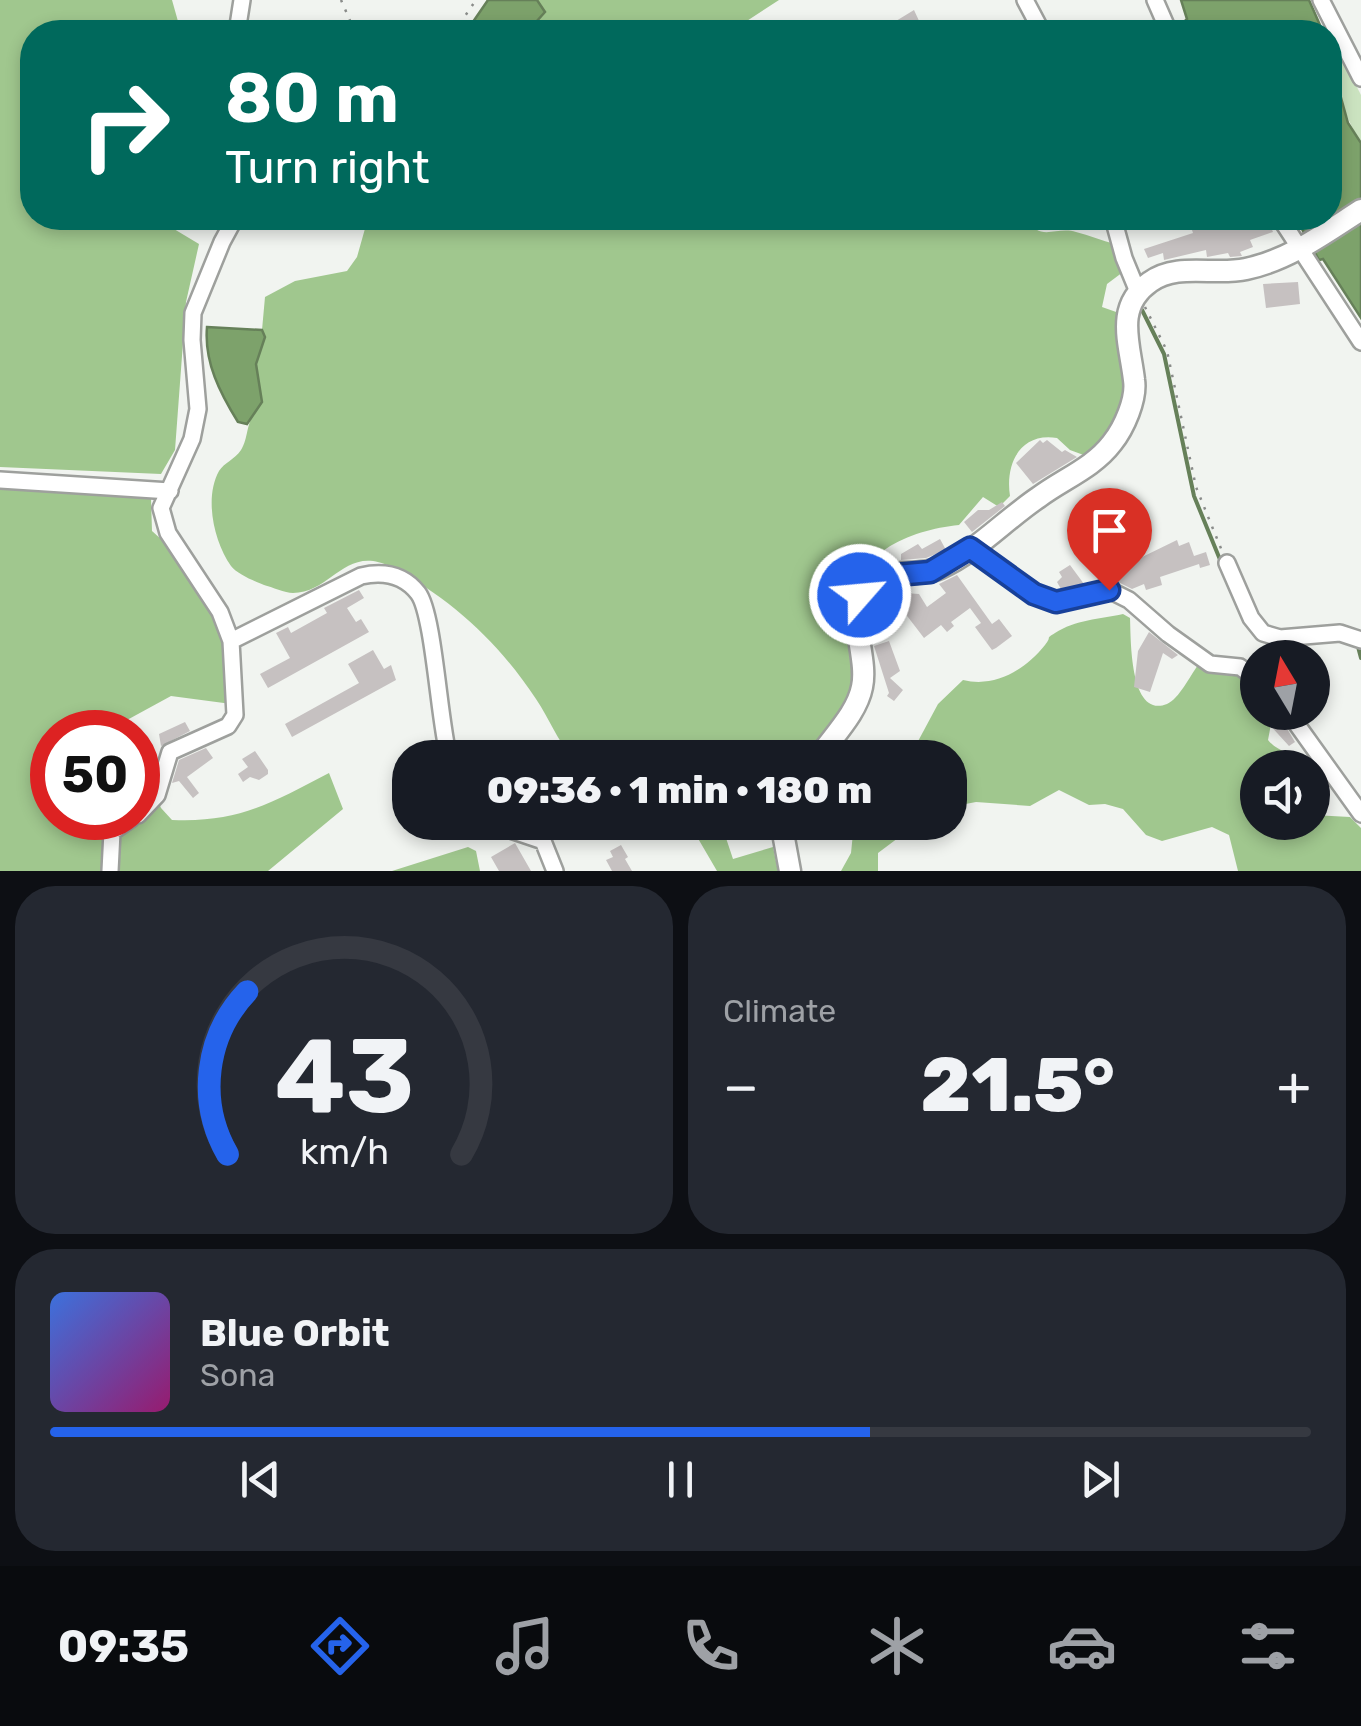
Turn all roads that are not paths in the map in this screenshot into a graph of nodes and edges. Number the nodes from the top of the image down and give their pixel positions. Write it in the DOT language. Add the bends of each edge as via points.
graph roads {
  1 [pos="1342,42"];
  2 [pos="1361,78"];
  3 [pos="228,230"];
  4 [pos="1116,230"];
  5 [pos="1291,230"];
  6 [pos="1328,230"];
  7 [pos="1304,245"];
  8 [pos="1138,292"];
  9 [pos="1361,342"];
  10 [pos="0,480"];
  11 [pos="170,491"];
  12 [pos="970,548"];
  13 [pos="1227,563"];
  14 [pos="1361,640"];
  15 [pos="231,641"];
  16 [pos="1240,668"];
  17 [pos="1301,730"];
  18 [pos="444,740"];
  19 [pos="831,740"];
  20 [pos="160,785"];
  21 [pos="1361,814"];
  22 [pos="112,840"];
  23 [pos="541,840"];
  24 [pos="784,840"];
  25 [pos="110,871"];
  26 [pos="555,871"];
  27 [pos="790,871"];
  1 -- 2 [label="street"];
  3 -- 11 [label="street" via="193,313 198,409"];
  4 -- 8 [label="street"];
  5 -- 7 [label="street"];
  6 -- 7 [label="main road"];
  7 -- 8 [label="main road" via="1247,269 1167,273"];
  7 -- 9 [label="street"];
  8 -- 12 [label="main road" via="1126,321 1135,382 1112,444"];
  10 -- 11 [label="street"];
  11 -- 15 [label="street" via="162,522 220,612"];
  12 -- 16 [label="street" via="1056,602 1109,590 1210,664"];
  12 -- 19 [label="main road" via="930,572 882,574 868,582 858,609 862,687"];
  13 -- 14 [label="street" via="1263,633 1340,633"];
  15 -- 18 [label="street" via="361,576 394,575 421,596"];
  15 -- 20 [label="street" via="235,715 228,726 170,752"];
  17 -- 21 [label="street"];
  22 -- 25 [label="street"];
  23 -- 26 [label="street"];
  24 -- 27 [label="main road"];
}
